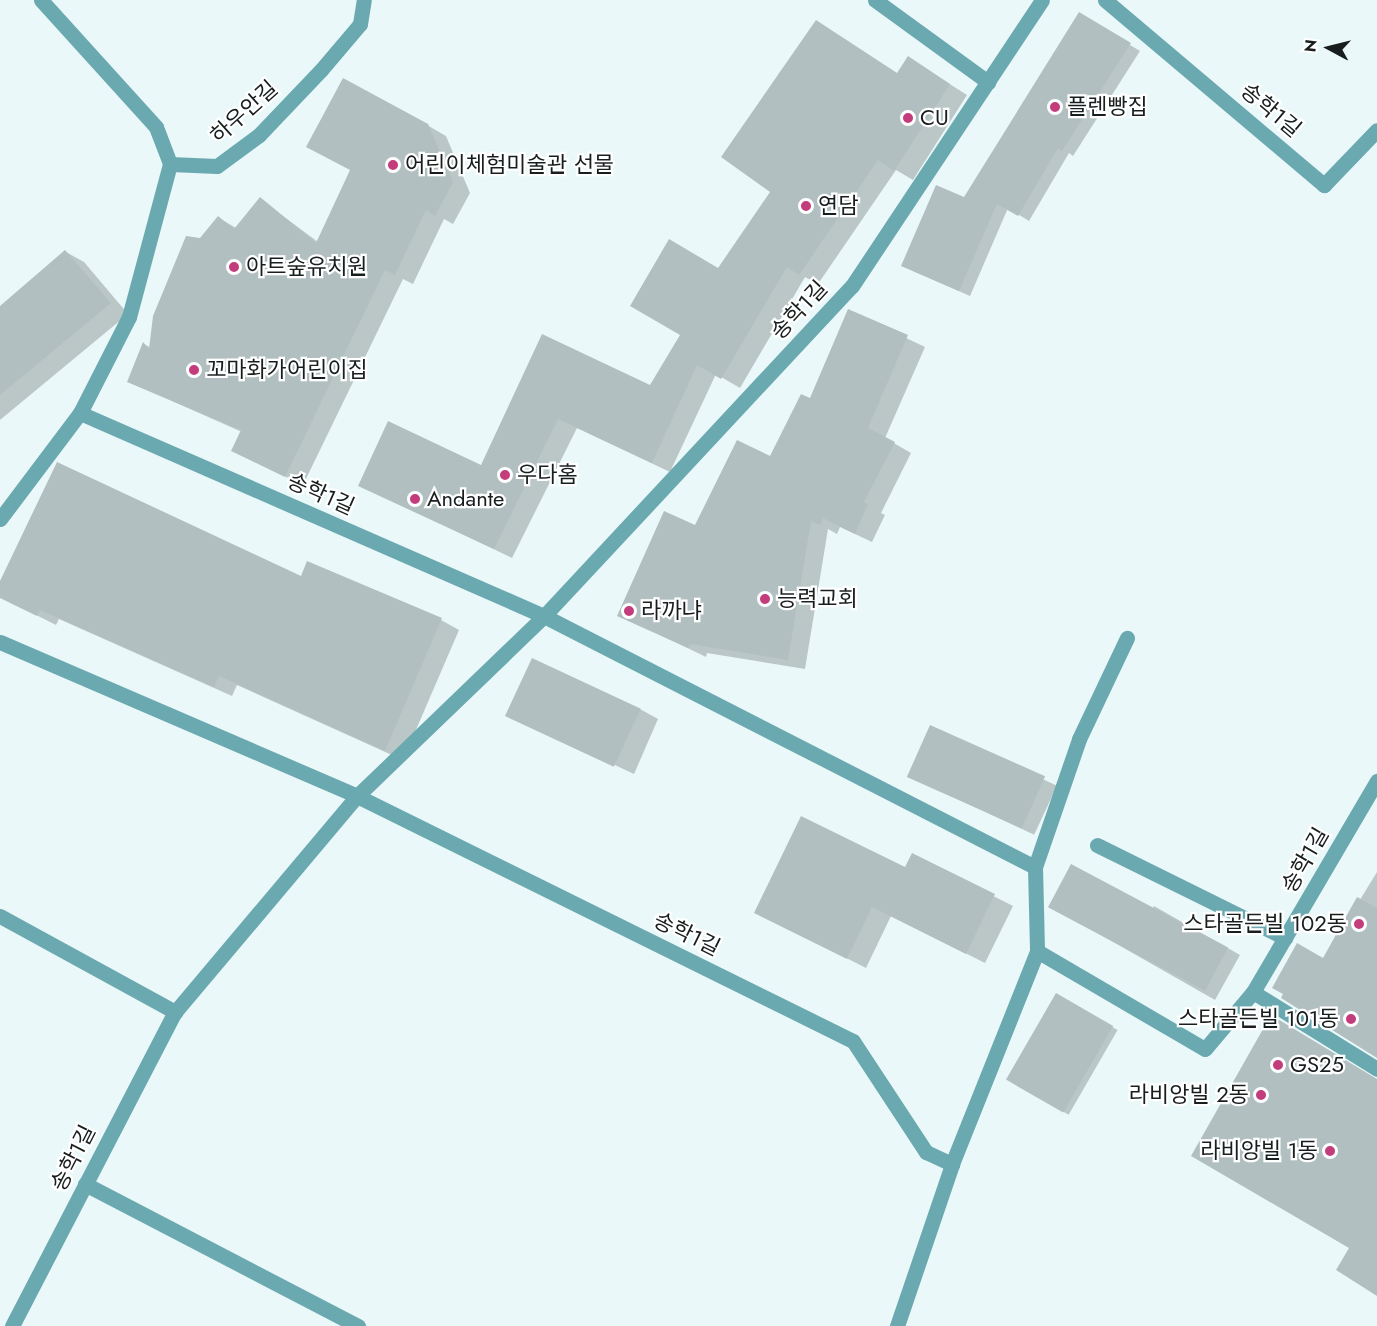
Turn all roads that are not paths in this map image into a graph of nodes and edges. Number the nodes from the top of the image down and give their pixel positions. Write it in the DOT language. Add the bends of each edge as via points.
graph roads {
  1 [pos="41,0"];
  2 [pos="364,0"];
  3 [pos="875,0"];
  4 [pos="1042,0"];
  5 [pos="1105,0"];
  6 [pos="988,82"];
  7 [pos="1377,130"];
  8 [pos="170,164"];
  9 [pos="80,413"];
  10 [pos="0,519"];
  11 [pos="544,616"];
  12 [pos="1127,638"];
  13 [pos="0,642"];
  14 [pos="1377,781"];
  15 [pos="357,796"];
  16 [pos="1097,845"];
  17 [pos="1035,867"];
  18 [pos="0,916"];
  19 [pos="1285,938"];
  20 [pos="1037,951"];
  21 [pos="1253,993"];
  22 [pos="175,1012"];
  23 [pos="1377,1069"];
  24 [pos="952,1164"];
  25 [pos="86,1184"];
  26 [pos="12,1326"];
  27 [pos="358,1326"];
  28 [pos="897,1326"];
  1 -- 8 [label="street" via="156,127"];
  2 -- 8 [label="street, 하우안길" via="360,24 259,135 217,166"];
  3 -- 6 [label="street"];
  4 -- 6 [label="street, 송학1길"];
  5 -- 7 [label="street, 송학1길" via="1324,185"];
  6 -- 11 [label="street, 송학1길" via="852,286"];
  8 -- 9 [label="street" via="129,317"];
  9 -- 10 [label="street"];
  9 -- 11 [label="street, 송학1길"];
  11 -- 15 [label="street, 송학1길"];
  11 -- 17 [label="street, 송학1길"];
  12 -- 17 [label="street" via="1079,739"];
  13 -- 15 [label="street, 송학1길"];
  14 -- 19 [label="street, 송학1길"];
  15 -- 22 [label="street, 송학1길"];
  15 -- 24 [label="street, 송학1길" via="853,1041 926,1152"];
  16 -- 19 [label="street"];
  17 -- 20 [label="street"];
  18 -- 22 [label="street"];
  19 -- 21 [label="street, 송학1길"];
  20 -- 21 [label="street, 송학1길" via="1205,1049"];
  20 -- 24 [label="street"];
  21 -- 23 [label="street"];
  22 -- 25 [label="street, 송학1길"];
  24 -- 28 [label="street"];
  25 -- 26 [label="street, 송학1길"];
  25 -- 27 [label="street"];
}
